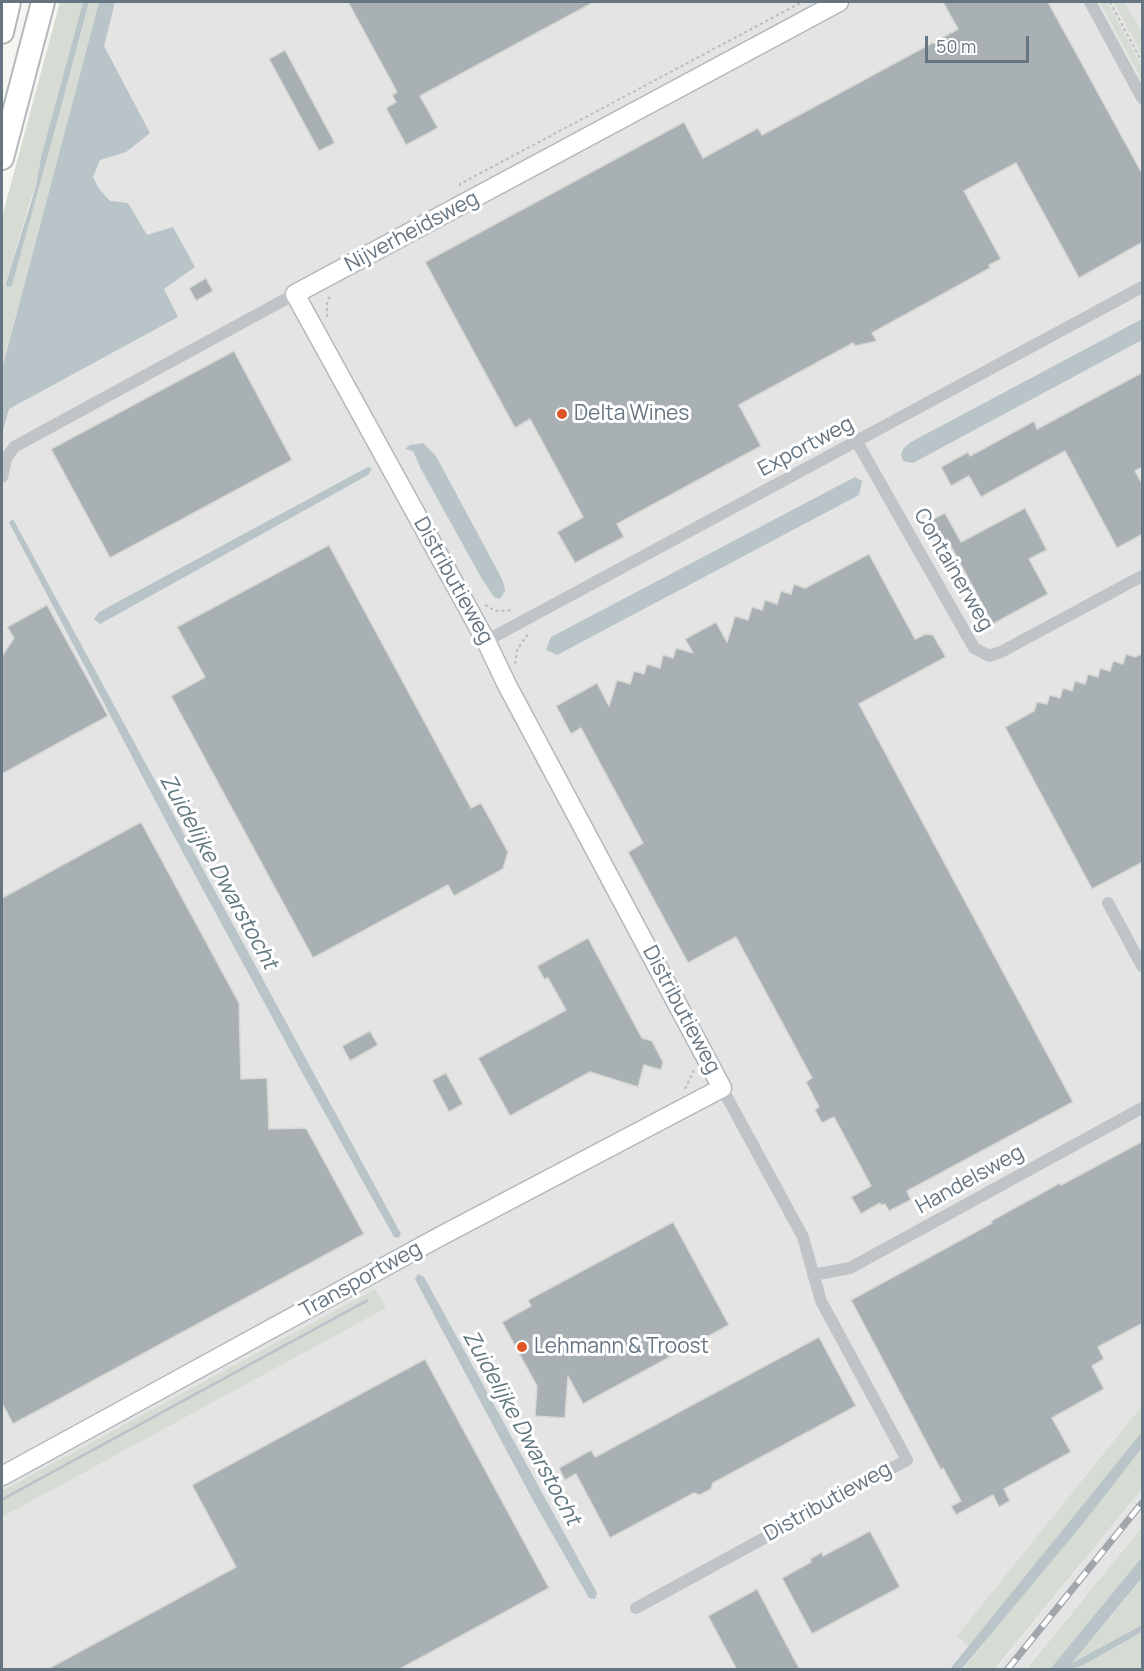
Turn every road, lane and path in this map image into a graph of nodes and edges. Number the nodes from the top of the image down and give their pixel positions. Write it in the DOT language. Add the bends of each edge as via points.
graph roads {
  1 [pos="9,2"];
  2 [pos="43,2"];
  3 [pos="839,2"];
  4 [pos="1090,2"];
  5 [pos="1110,2"];
  6 [pos="2,32"];
  7 [pos="1143,62"];
  8 [pos="1143,98"];
  9 [pos="2,158"];
  10 [pos="1143,286"];
  11 [pos="333,291"];
  12 [pos="295,294"];
  13 [pos="328,324"];
  14 [pos="857,442"];
  15 [pos="2,477"];
  16 [pos="1143,576"];
  17 [pos="480,603"];
  18 [pos="525,621"];
  19 [pos="486,641"];
  20 [pos="1108,903"];
  21 [pos="1143,966"];
  22 [pos="722,1088"];
  23 [pos="1143,1108"];
  24 [pos="813,1275"];
  25 [pos="2,1476"];
  26 [pos="636,1608"];
  1 -- 6 [label="highway"];
  2 -- 9 [label="highway"];
  3 -- 12 [label="street, Nijverheidsweg"];
  4 -- 8 [label="street"];
  5 -- 7 [label="path"];
  10 -- 14 [label="street, Exportweg"];
  11 -- 13 [label="path" via="327,302"];
  12 -- 15 [label="street, Nijverheidsweg" via="14,447"];
  12 -- 19 [label="street, Distributieweg"];
  14 -- 16 [label="street, Containerweg" via="974,648 989,656"];
  14 -- 18 [label="street, Exportweg"];
  17 -- 18 [label="path, Distributieweg" via="496,611 519,610"];
  18 -- 19 [label="street, Exportweg"];
  19 -- 22 [label="street, Distributieweg"];
  20 -- 21 [label="street"];
  22 -- 24 [label="street, Distributieweg" via="803,1238"];
  22 -- 25 [label="street, Transportweg" via="439,1237"];
  23 -- 24 [label="street, Handelsweg" via="850,1268"];
  24 -- 26 [label="street, Distributieweg" via="821,1301 907,1460"];
}
